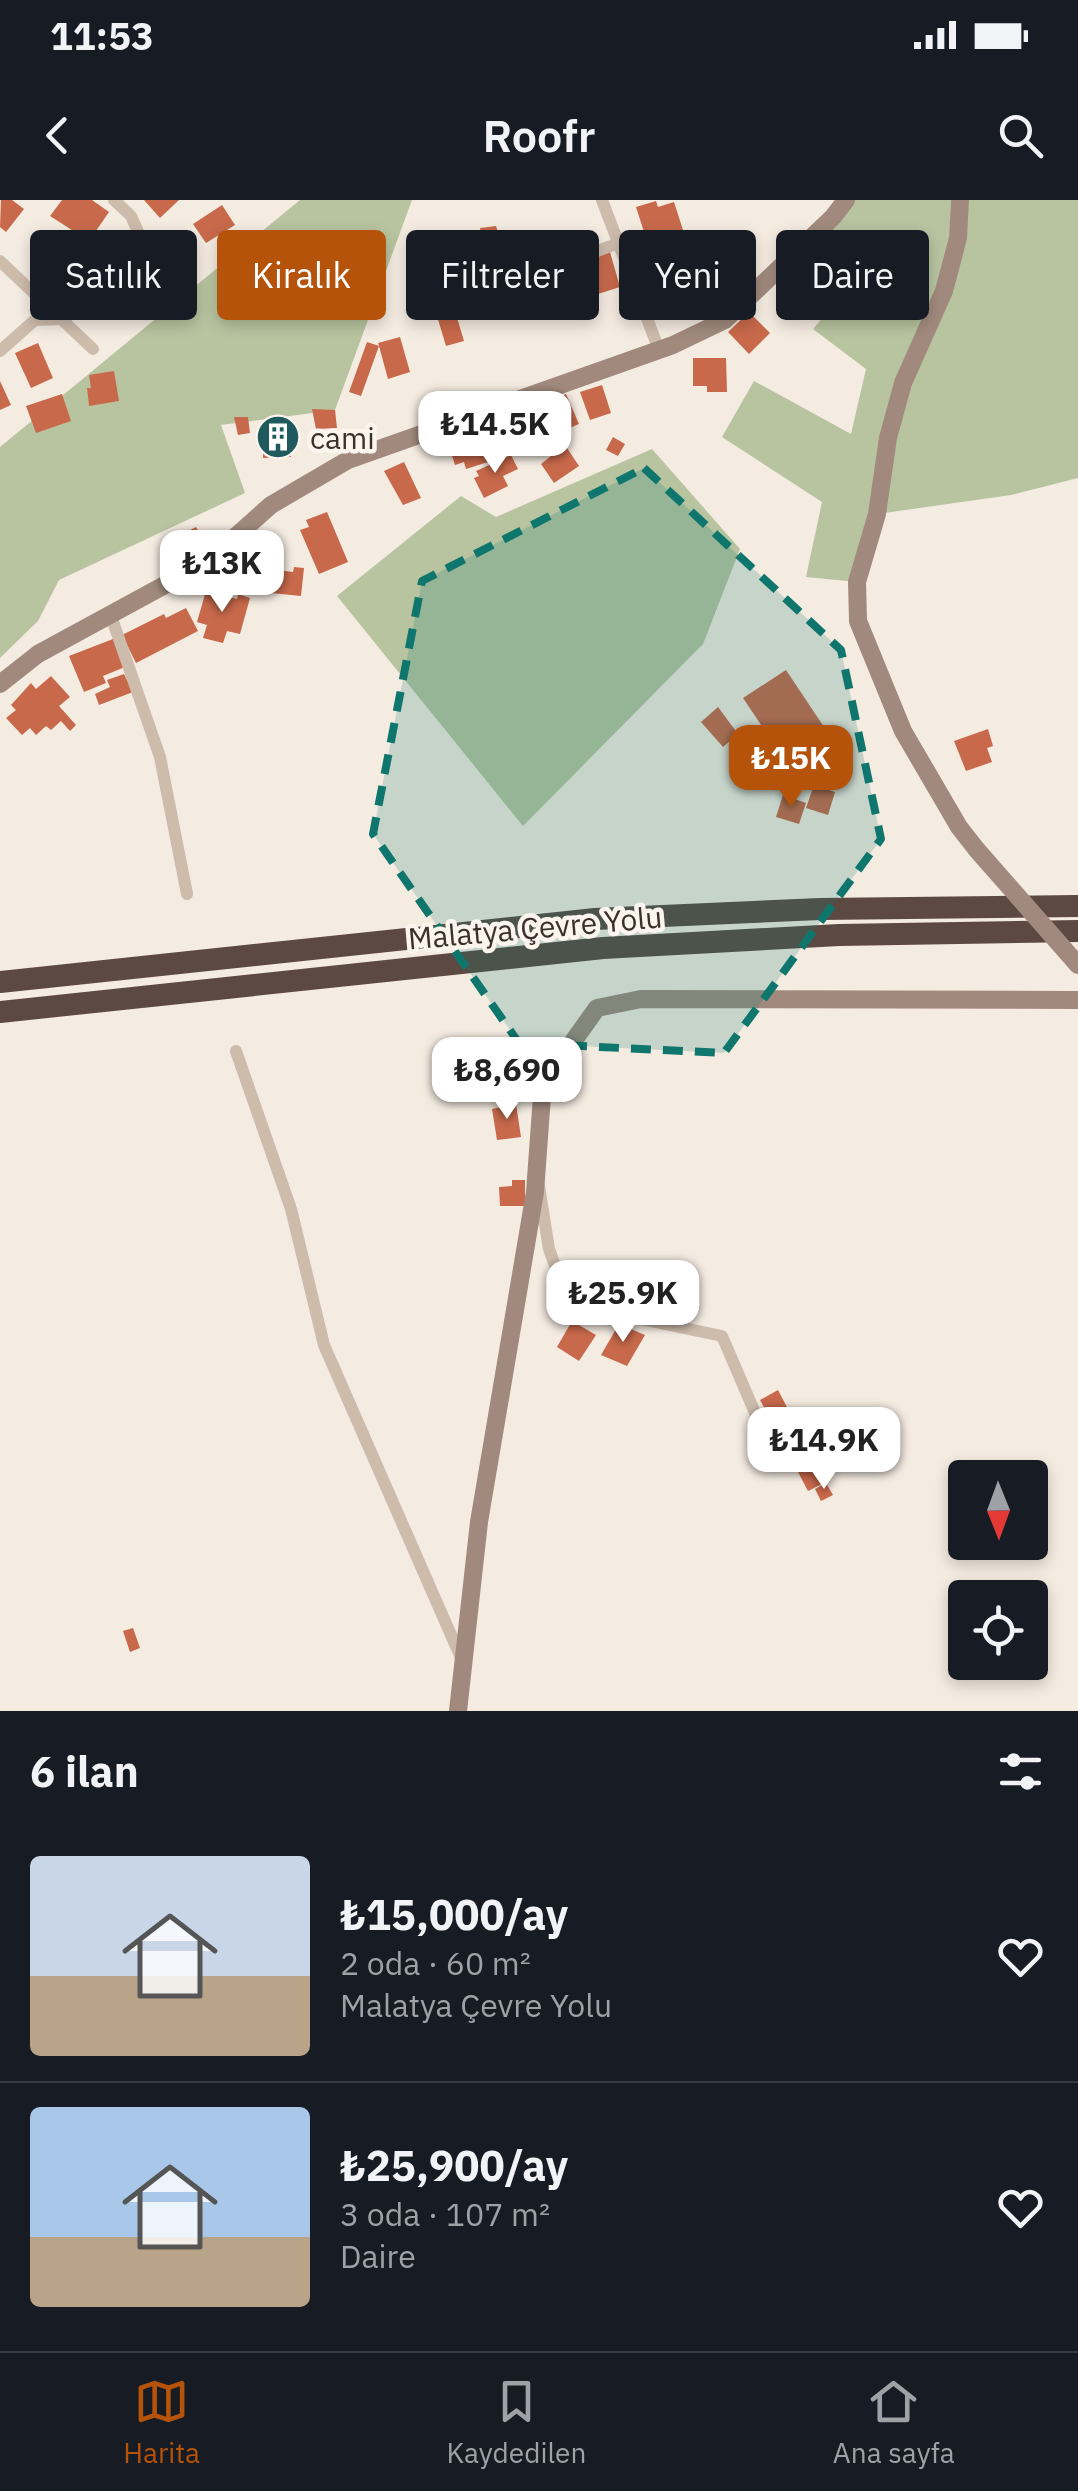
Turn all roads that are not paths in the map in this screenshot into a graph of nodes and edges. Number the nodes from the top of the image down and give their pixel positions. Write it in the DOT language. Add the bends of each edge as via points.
graph roads {
  1 [pos="114,200"];
  2 [pos="602,200"];
  3 [pos="846,200"];
  4 [pos="960,200"];
  5 [pos="137,230"];
  6 [pos="616,244"];
  7 [pos="599,250"];
  8 [pos="0,261"];
  9 [pos="30,288"];
  10 [pos="35,320"];
  11 [pos="65,320"];
  12 [pos="93,349"];
  13 [pos="659,350"];
  14 [pos="0,351"];
  15 [pos="111,616"];
  16 [pos="0,684"];
  17 [pos="187,894"];
  18 [pos="1078,906"];
  19 [pos="1078,931"];
  20 [pos="1078,965"];
  21 [pos="0,982"];
  22 [pos="1078,1000"];
  23 [pos="0,1012"];
  24 [pos="236,1050"];
  25 [pos="537,1174"];
  26 [pos="777,1464"];
  27 [pos="462,1660"];
  28 [pos="458,1711"];
  1 -- 5 [label="street"];
  2 -- 6 [label="street"];
  3 -- 13 [label="street" via="725,320"];
  4 -- 20 [label="street, bridge" via="944,291 903,383 888,438 877,514 856,582 858,621 903,730 959,827"];
  6 -- 7 [label="street"];
  6 -- 13 [label="street"];
  8 -- 9 [label="street"];
  10 -- 14 [label="street"];
  11 -- 12 [label="street"];
  13 -- 15 [label="street" via="348,460 270,505 207,562"];
  15 -- 16 [label="street" via="38,654"];
  15 -- 17 [label="street" via="160,757"];
  18 -- 21 [label="highway, Malatya Çevre Yolu" via="595,919"];
  19 -- 23 [label="highway, Malatya Çevre Yolu" via="603,948"];
  22 -- 25 [label="street" via="641,998 597,1008 542,1096"];
  24 -- 27 [label="street" via="291,1209 324,1345"];
  25 -- 26 [label="street" via="549,1249 569,1304 722,1336"];
  25 -- 27 [label="street"];
  27 -- 28 [label="street"];
}
